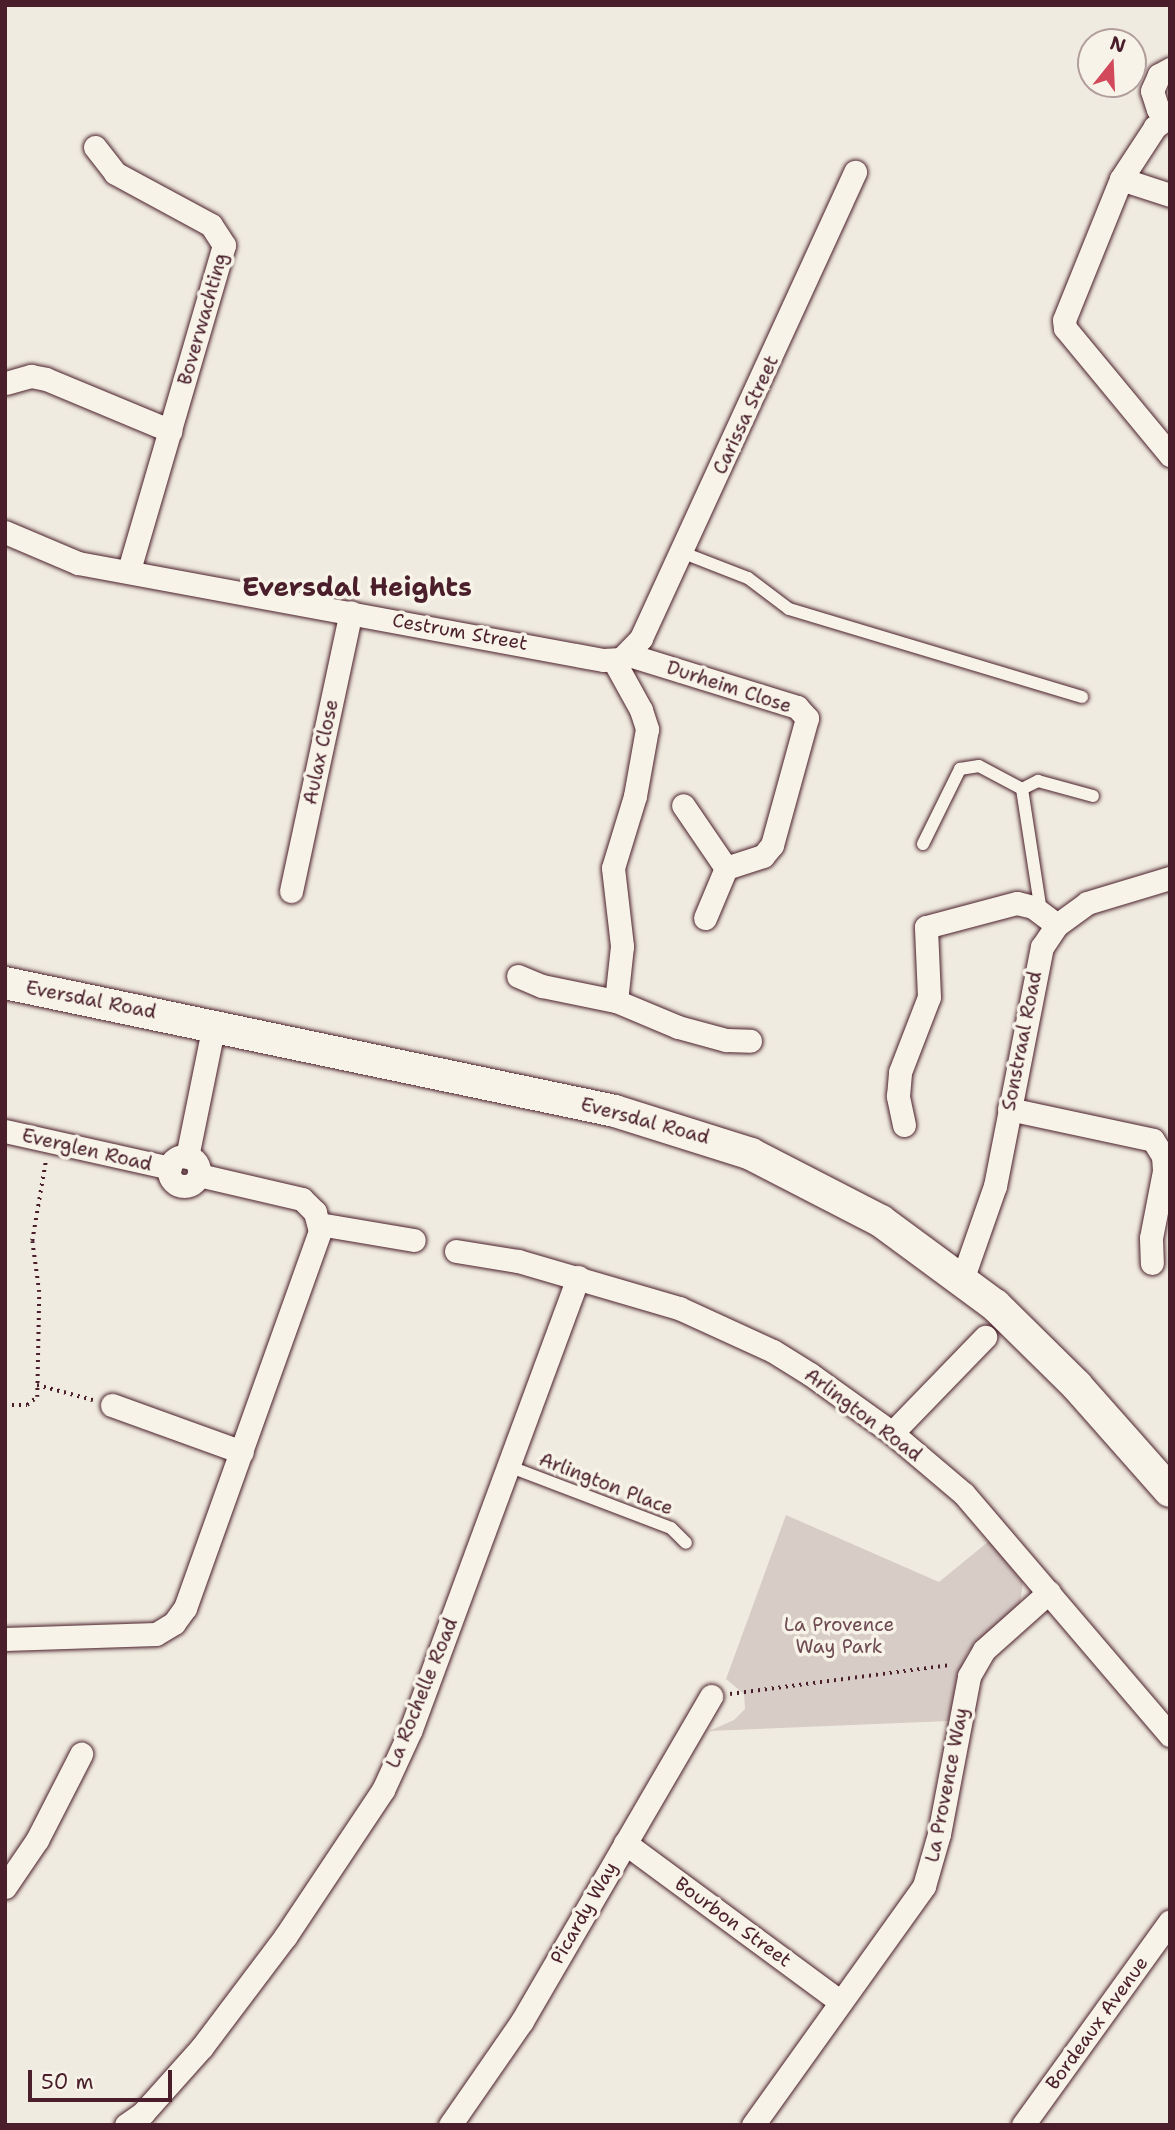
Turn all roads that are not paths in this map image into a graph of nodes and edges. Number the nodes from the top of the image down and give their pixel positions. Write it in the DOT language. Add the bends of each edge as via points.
graph roads {
  1 [pos="1170,69"];
  2 [pos="1170,116"];
  3 [pos="95,147"];
  4 [pos="855,172"];
  5 [pos="1121,179"];
  6 [pos="1170,195"];
  7 [pos="6,383"];
  8 [pos="171,431"];
  9 [pos="1170,456"];
  10 [pos="5,532"];
  11 [pos="681,552"];
  12 [pos="129,570"];
  13 [pos="351,612"];
  14 [pos="622,658"];
  15 [pos="1082,697"];
  16 [pos="1022,789"];
  17 [pos="1093,796"];
  18 [pos="682,806"];
  19 [pos="923,845"];
  20 [pos="726,868"];
  21 [pos="1170,878"];
  22 [pos="291,891"];
  23 [pos="705,918"];
  24 [pos="1049,918"];
  25 [pos="518,976"];
  26 [pos="5,983"];
  27 [pos="617,1001"];
  28 [pos="214,1024"];
  29 [pos="750,1041"];
  30 [pos="1009,1109"];
  31 [pos="904,1125"];
  32 [pos="5,1132"];
  33 [pos="185,1167"];
  34 [pos="319,1224"];
  35 [pos="414,1240"];
  36 [pos="456,1251"];
  37 [pos="1152,1263"];
  38 [pos="578,1277"];
  39 [pos="962,1280"];
  40 [pos="985,1337"];
  41 [pos="111,1405"];
  42 [pos="892,1433"];
  43 [pos="242,1452"];
  44 [pos="508,1466"];
  45 [pos="1170,1492"];
  46 [pos="686,1542"];
  47 [pos="1049,1592"];
  48 [pos="5,1639"];
  49 [pos="711,1696"];
  50 [pos="1170,1735"];
  51 [pos="80,1754"];
  52 [pos="625,1843"];
  53 [pos="5,1886"];
  54 [pos="1170,1921"];
  55 [pos="841,2002"];
  56 [pos="141,2121"];
  57 [pos="450,2125"];
  58 [pos="753,2125"];
  59 [pos="1023,2125"];
  1 -- 2 [label="street" via="1159,75 1152,91 1158,108"];
  2 -- 5 [label="street" via="1155,127"];
  3 -- 8 [label="street, Boverwachting" via="115,173 211,225 223,245"];
  4 -- 11 [label="street, Carissa Street"];
  5 -- 6 [label="street"];
  5 -- 9 [label="street" via="1067,305 1065,328"];
  7 -- 8 [label="street" via="31,376 46,379"];
  8 -- 12 [label="street, Boverwachting"];
  10 -- 12 [label="street, Cestrum Street" via="78,563"];
  11 -- 14 [label="street, Carissa Street"];
  11 -- 15 [label="lane" via="748,578 789,608"];
  12 -- 13 [label="street, Cestrum Street"];
  13 -- 14 [label="street, Cestrum Street"];
  13 -- 22 [label="street, Aulax Close"];
  14 -- 20 [label="street, Durheim Close" via="797,708 807,718 772,845 759,859"];
  14 -- 27 [label="street" via="647,729 637,788 611,881 622,946"];
  16 -- 17 [label="lane" via="1038,781"];
  16 -- 19 [label="lane" via="979,766 960,769"];
  16 -- 24 [label="lane"];
  18 -- 20 [label="street"];
  20 -- 23 [label="street"];
  21 -- 24 [label="street, Sonstraal Road" via="1104,896"];
  24 -- 30 [label="street, Sonstraal Road"];
  24 -- 31 [label="street" via="1017,903 926,927 929,997 900,1072 898,1096"];
  25 -- 27 [label="street" via="542,986"];
  26 -- 28 [label="street, Eversdal Road"];
  27 -- 29 [label="street" via="678,1027 726,1040"];
  28 -- 33 [label="street"];
  28 -- 39 [label="street, Eversdal Road" via="696,1133 844,1199"];
  30 -- 37 [label="street" via="1153,1140 1163,1156 1164,1171 1151,1238"];
  30 -- 39 [label="street, Sonstraal Road" via="992,1198"];
  32 -- 33 [label="street, Everglen Road"];
  33 -- 34 [label="street, Everglen Road" via="293,1196 309,1205"];
  34 -- 35 [label="street"];
  34 -- 43 [label="street" via="320,1240"];
  36 -- 38 [label="street, Arlington Road"];
  38 -- 42 [label="street, Arlington Road" via="707,1318 810,1374"];
  38 -- 44 [label="street, La Rochelle Road"];
  39 -- 45 [label="street, Eversdal Road" via="1031,1338"];
  40 -- 42 [label="street"];
  41 -- 43 [label="street"];
  42 -- 47 [label="street, Arlington Road" via="964,1494"];
  43 -- 48 [label="street" via="185,1608 174,1623 141,1636"];
  44 -- 46 [label="lane, Arlington Place" via="671,1528"];
  44 -- 56 [label="street, La Rochelle Road" via="411,1729 383,1790 285,1937"];
  47 -- 50 [label="street, Arlington Road"];
  47 -- 55 [label="street, La Provence Way" via="976,1662 965,1690 929,1874"];
  49 -- 52 [label="street, Picardy Way"];
  51 -- 53 [label="street" via="37,1840"];
  52 -- 55 [label="street, Bourbon Street"];
  52 -- 57 [label="street, Picardy Way" via="522,2021"];
  54 -- 59 [label="street, Bordeaux Avenue"];
  55 -- 58 [label="street, La Provence Way"];
}
